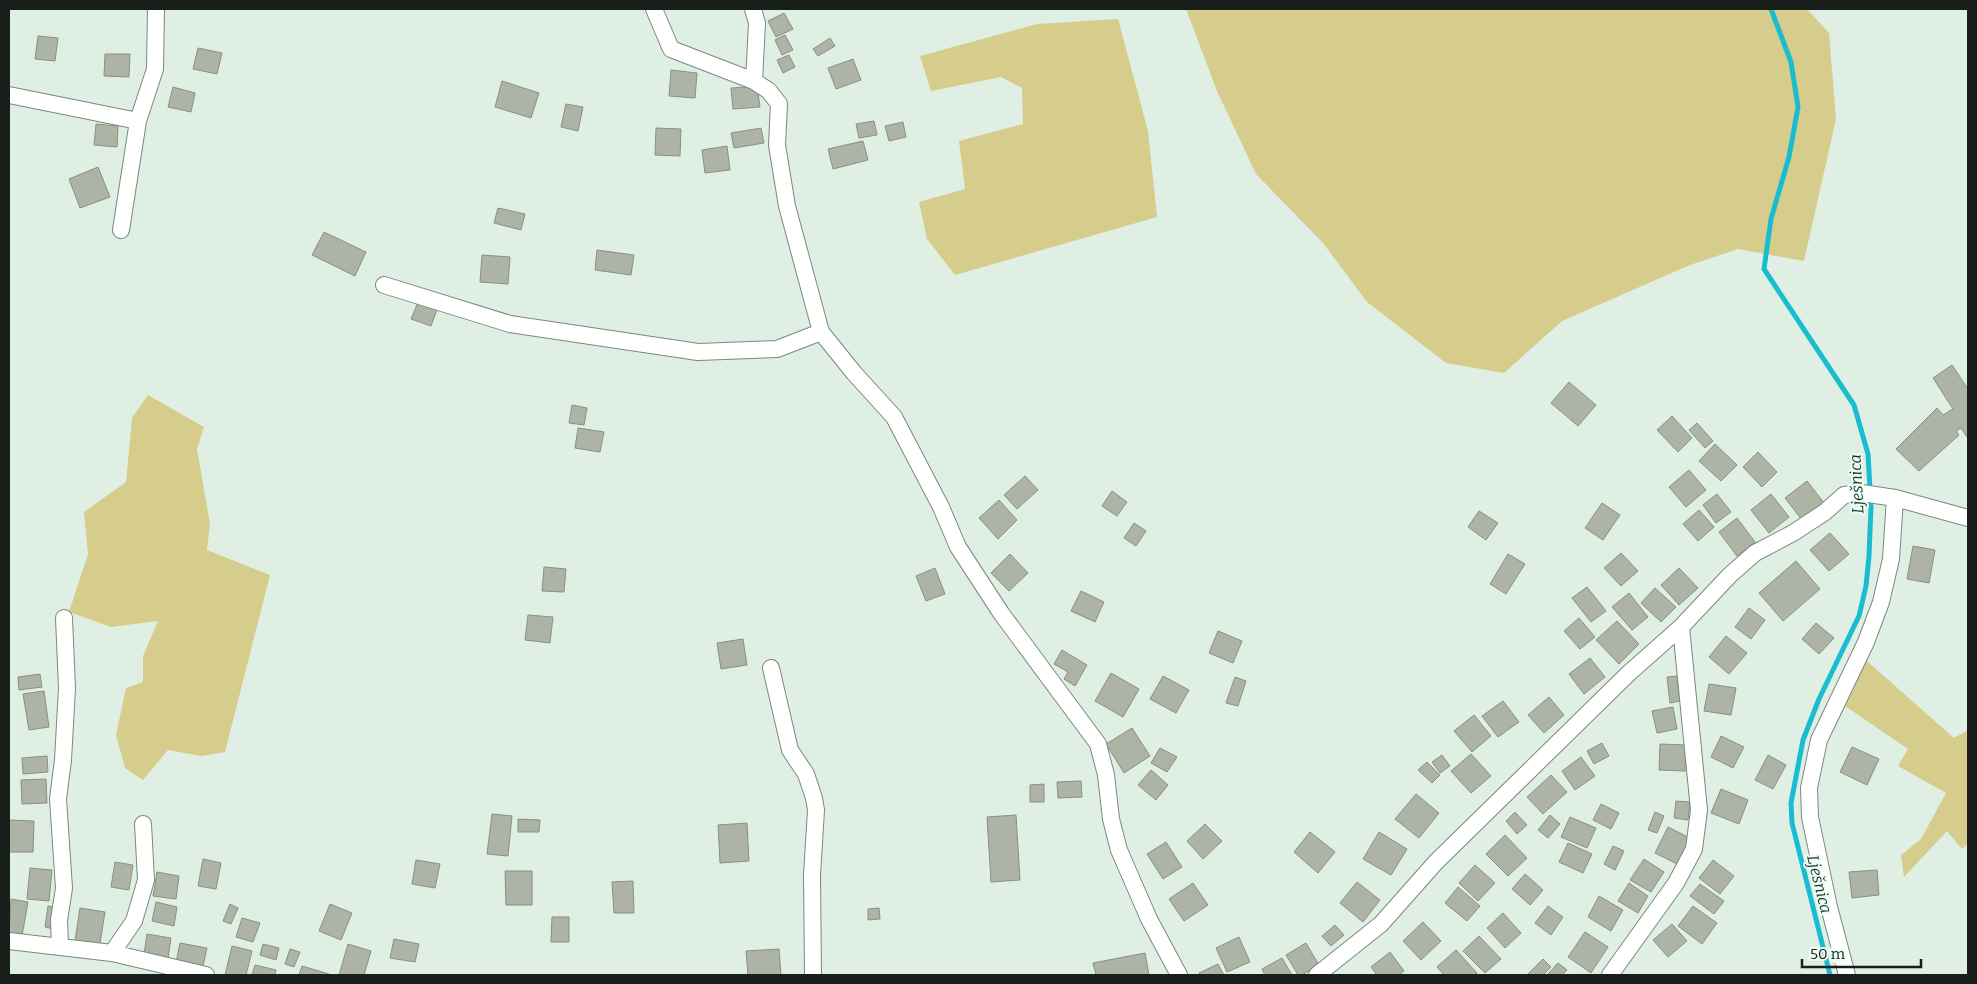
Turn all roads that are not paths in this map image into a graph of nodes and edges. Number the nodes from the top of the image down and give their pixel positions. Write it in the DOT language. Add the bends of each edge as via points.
graph roads {
  1 [pos="156,9"];
  2 [pos="654,9"];
  3 [pos="753,9"];
  4 [pos="754,81"];
  5 [pos="9,95"];
  6 [pos="138,121"];
  7 [pos="121,230"];
  8 [pos="384,285"];
  9 [pos="821,332"];
  10 [pos="1888,496"];
  11 [pos="1968,518"];
  12 [pos="64,618"];
  13 [pos="1681,627"];
  14 [pos="771,668"];
  15 [pos="142,824"];
  16 [pos="9,941"];
  17 [pos="60,946"];
  18 [pos="112,953"];
  19 [pos="206,975"];
  20 [pos="813,975"];
  21 [pos="1179,975"];
  22 [pos="1317,975"];
  23 [pos="1610,975"];
  24 [pos="1847,975"];
  1 -- 6 [label="street" via="155,69"];
  2 -- 4 [label="street" via="671,49"];
  3 -- 4 [label="street" via="757,23"];
  4 -- 9 [label="street" via="769,91 779,104 777,145 787,206"];
  5 -- 6 [label="street"];
  6 -- 7 [label="street"];
  8 -- 9 [label="street" via="510,324 698,352 777,349"];
  9 -- 21 [label="street" via="894,417 958,547 1001,613 1098,744 1118,850"];
  10 -- 11 [label="street"];
  10 -- 13 [label="street" via="1844,494 1825,512 1754,553"];
  10 -- 24 [label="street" via="1891,559 1881,602 1866,642 1818,740 1809,788 1810,817"];
  12 -- 17 [label="street" via="67,688 58,799 64,888 59,920"];
  13 -- 22 [label="street" via="1629,673 1436,862 1381,924"];
  13 -- 23 [label="street" via="1699,810 1694,848 1676,883"];
  14 -- 20 [label="street" via="790,750 806,774 816,810 812,875"];
  15 -- 18 [label="street" via="146,880 134,921"];
  16 -- 17 [label="street"];
  17 -- 18 [label="street"];
  18 -- 19 [label="street"];
}
